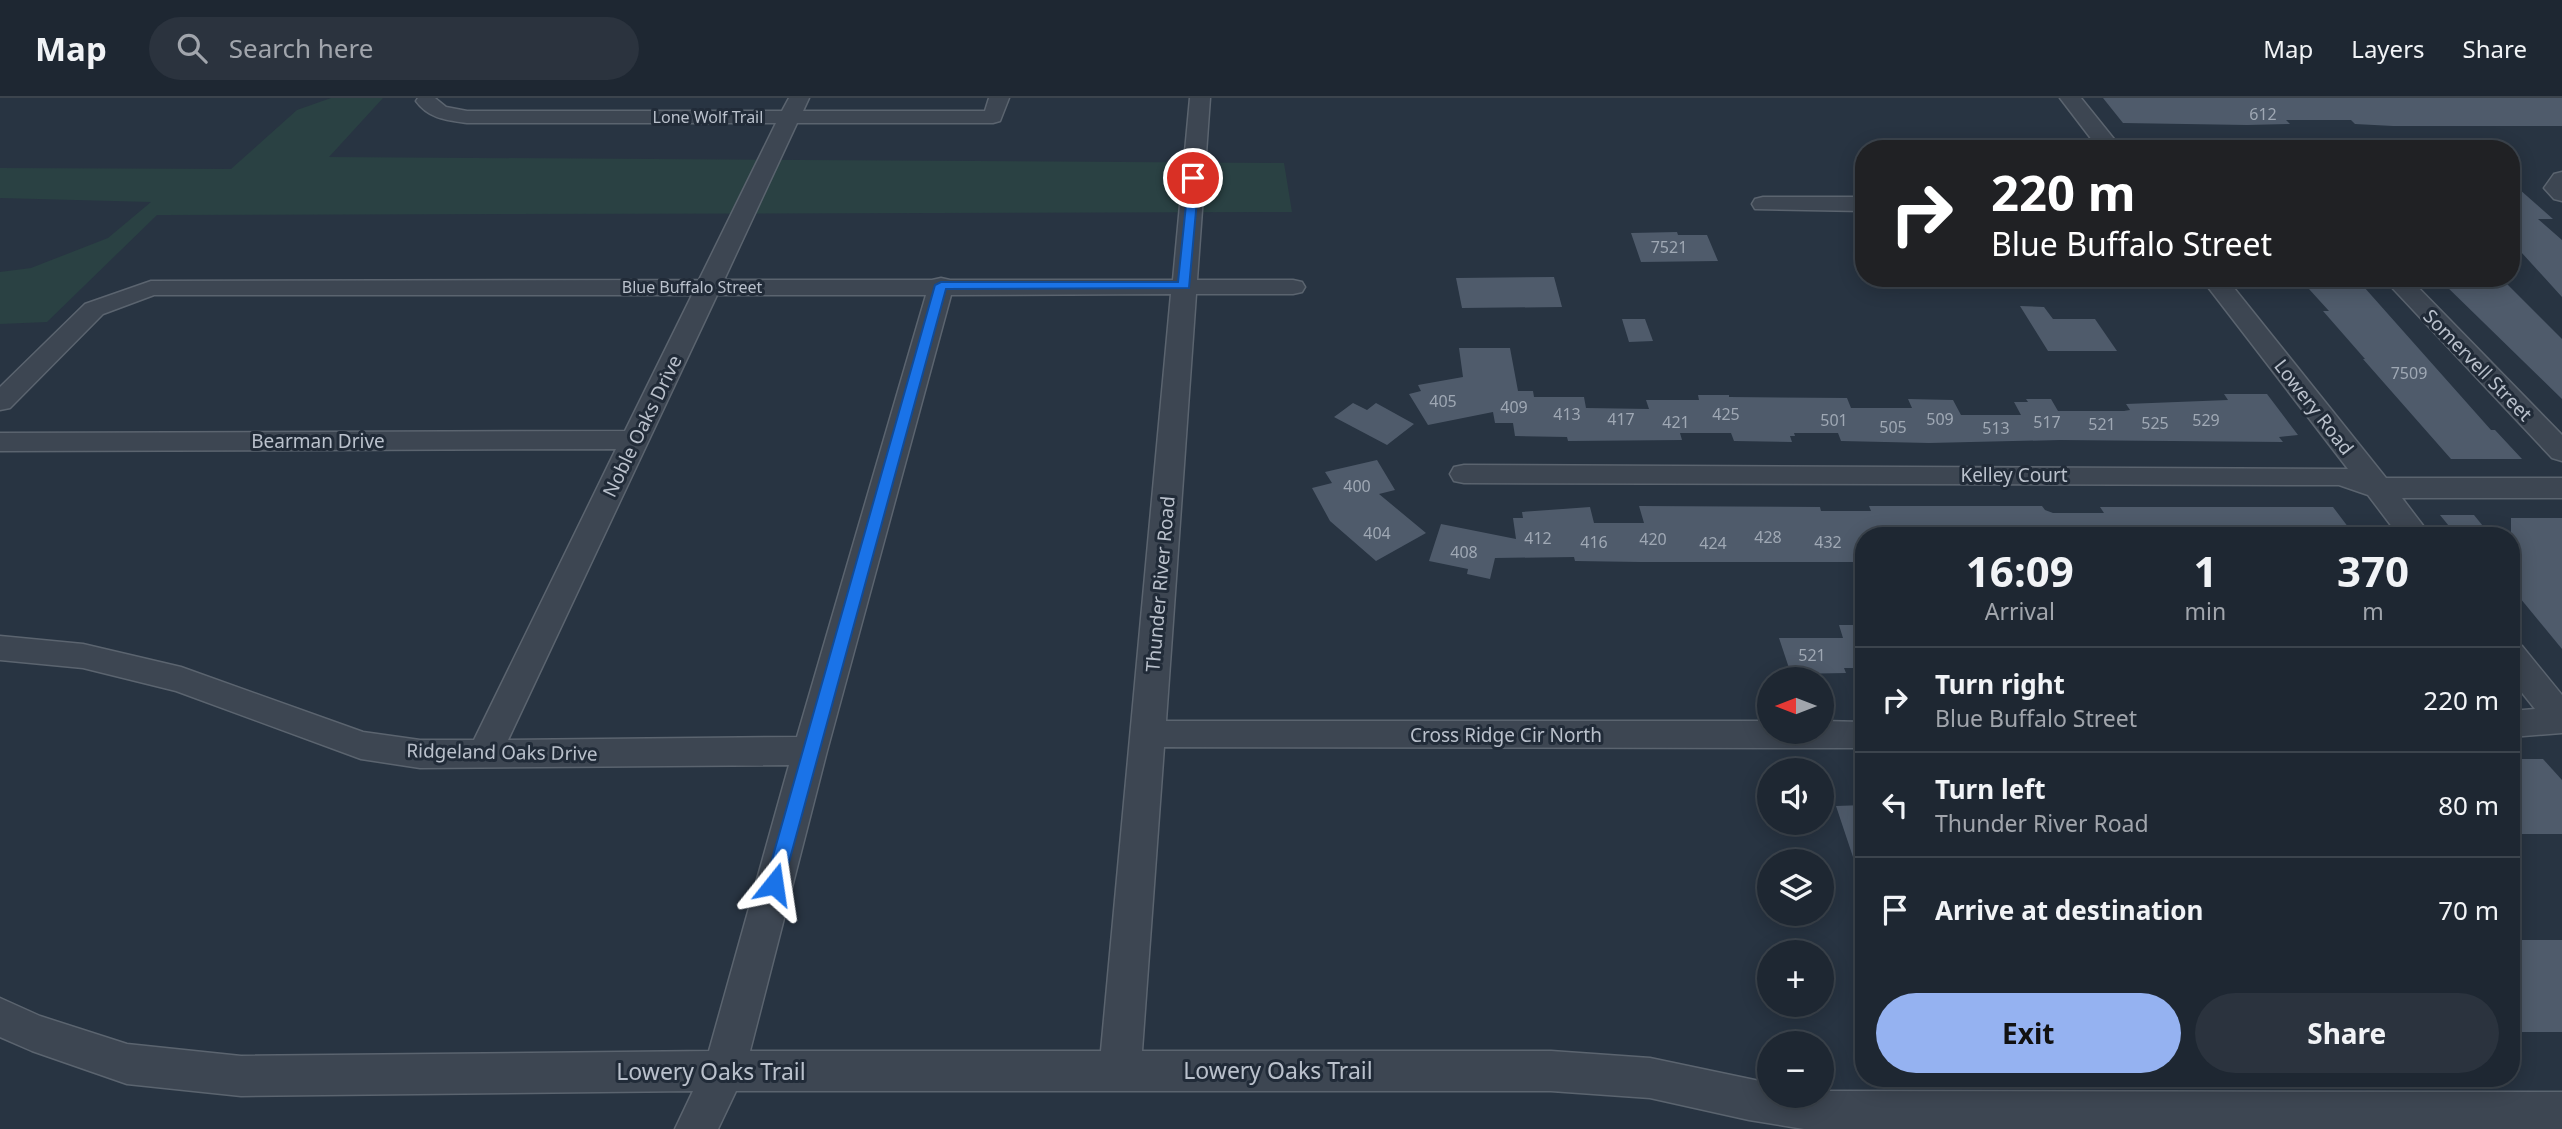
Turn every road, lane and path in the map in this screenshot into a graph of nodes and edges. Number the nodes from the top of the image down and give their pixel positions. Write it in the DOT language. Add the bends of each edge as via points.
graph roads {
  1 [pos="600,98"];
  2 [pos="1200,98"];
  3 [pos="2070,98"];
  4 [pos="426,101"];
  5 [pos="794,108"];
  6 [pos="996,108"];
  7 [pos="586,118"];
  8 [pos="2104,140"];
  9 [pos="2562,179"];
  10 [pos="2562,194"];
  11 [pos="1763,204"];
  12 [pos="1855,204"];
  13 [pos="941,285"];
  14 [pos="1184,286"];
  15 [pos="708,287"];
  16 [pos="1293,287"];
  17 [pos="2220,287"];
  18 [pos="2404,287"];
  19 [pos="0,402"];
  20 [pos="635,440"];
  21 [pos="0,442"];
  22 [pos="2562,452"];
  23 [pos="1464,474"];
  24 [pos="2378,488"];
  25 [pos="2562,488"];
  26 [pos="2409,527"];
  27 [pos="0,648"];
  28 [pos="2520,666"];
  29 [pos="2562,720"];
  30 [pos="2520,723"];
  31 [pos="1148,734"];
  32 [pos="1855,736"];
  33 [pos="810,751"];
  34 [pos="484,754"];
  35 [pos="0,1017"];
  36 [pos="724,1070"];
  37 [pos="1120,1070"];
  38 [pos="2562,1112"];
  39 [pos="696,1129"];
  1 -- 7 [label="street"];
  2 -- 14 [label="street, Thunder River Road"];
  3 -- 8 [label="street"];
  4 -- 7 [label="street, Lone Wolf Trail" via="439,112 467,117"];
  5 -- 6 [label="street, Lone Wolf Trail"];
  5 -- 7 [label="street, Lone Wolf Trail"];
  5 -- 15 [label="street, Noble Oaks Drive"];
  9 -- 10 [label="street" via="2555,188"];
  11 -- 12 [label="street"];
  13 -- 14 [label="street, Blue Buffalo Street"];
  13 -- 15 [label="street, Blue Buffalo Street"];
  13 -- 33 [label="street"];
  14 -- 16 [label="street, Blue Buffalo Street"];
  14 -- 31 [label="street, Thunder River Road"];
  15 -- 19 [label="street, Blue Buffalo Street" via="151,288 94,309"];
  15 -- 20 [label="street, Noble Oaks Drive"];
  17 -- 24 [label="street, Lowery Road"];
  18 -- 22 [label="street, Somervell Street"];
  20 -- 21 [label="street, Bearman Drive"];
  20 -- 34 [label="street, Noble Oaks Drive"];
  23 -- 24 [label="street, Kelley Court" via="2340,476"];
  24 -- 25 [label="street, Kelley Court"];
  24 -- 26 [label="street, Lowery Road"];
  27 -- 34 [label="street, Ridgeland Oaks Drive" via="83,656 181,680 361,745 421,754"];
  28 -- 29 [label="street"];
  29 -- 30 [label="street"];
  31 -- 32 [label="street, Cross Ridge Cir North"];
  31 -- 37 [label="street, Thunder River Road"];
  33 -- 34 [label="street, Ridgeland Oaks Drive"];
  33 -- 36 [label="street"];
  35 -- 36 [label="street, Lowery Oaks Trail" via="127,1063 241,1076"];
  36 -- 37 [label="street, Lowery Oaks Trail"];
  36 -- 39 [label="street"];
  37 -- 38 [label="street, Lowery Oaks Trail" via="1550,1071 1650,1077 1821,1111"];
}
